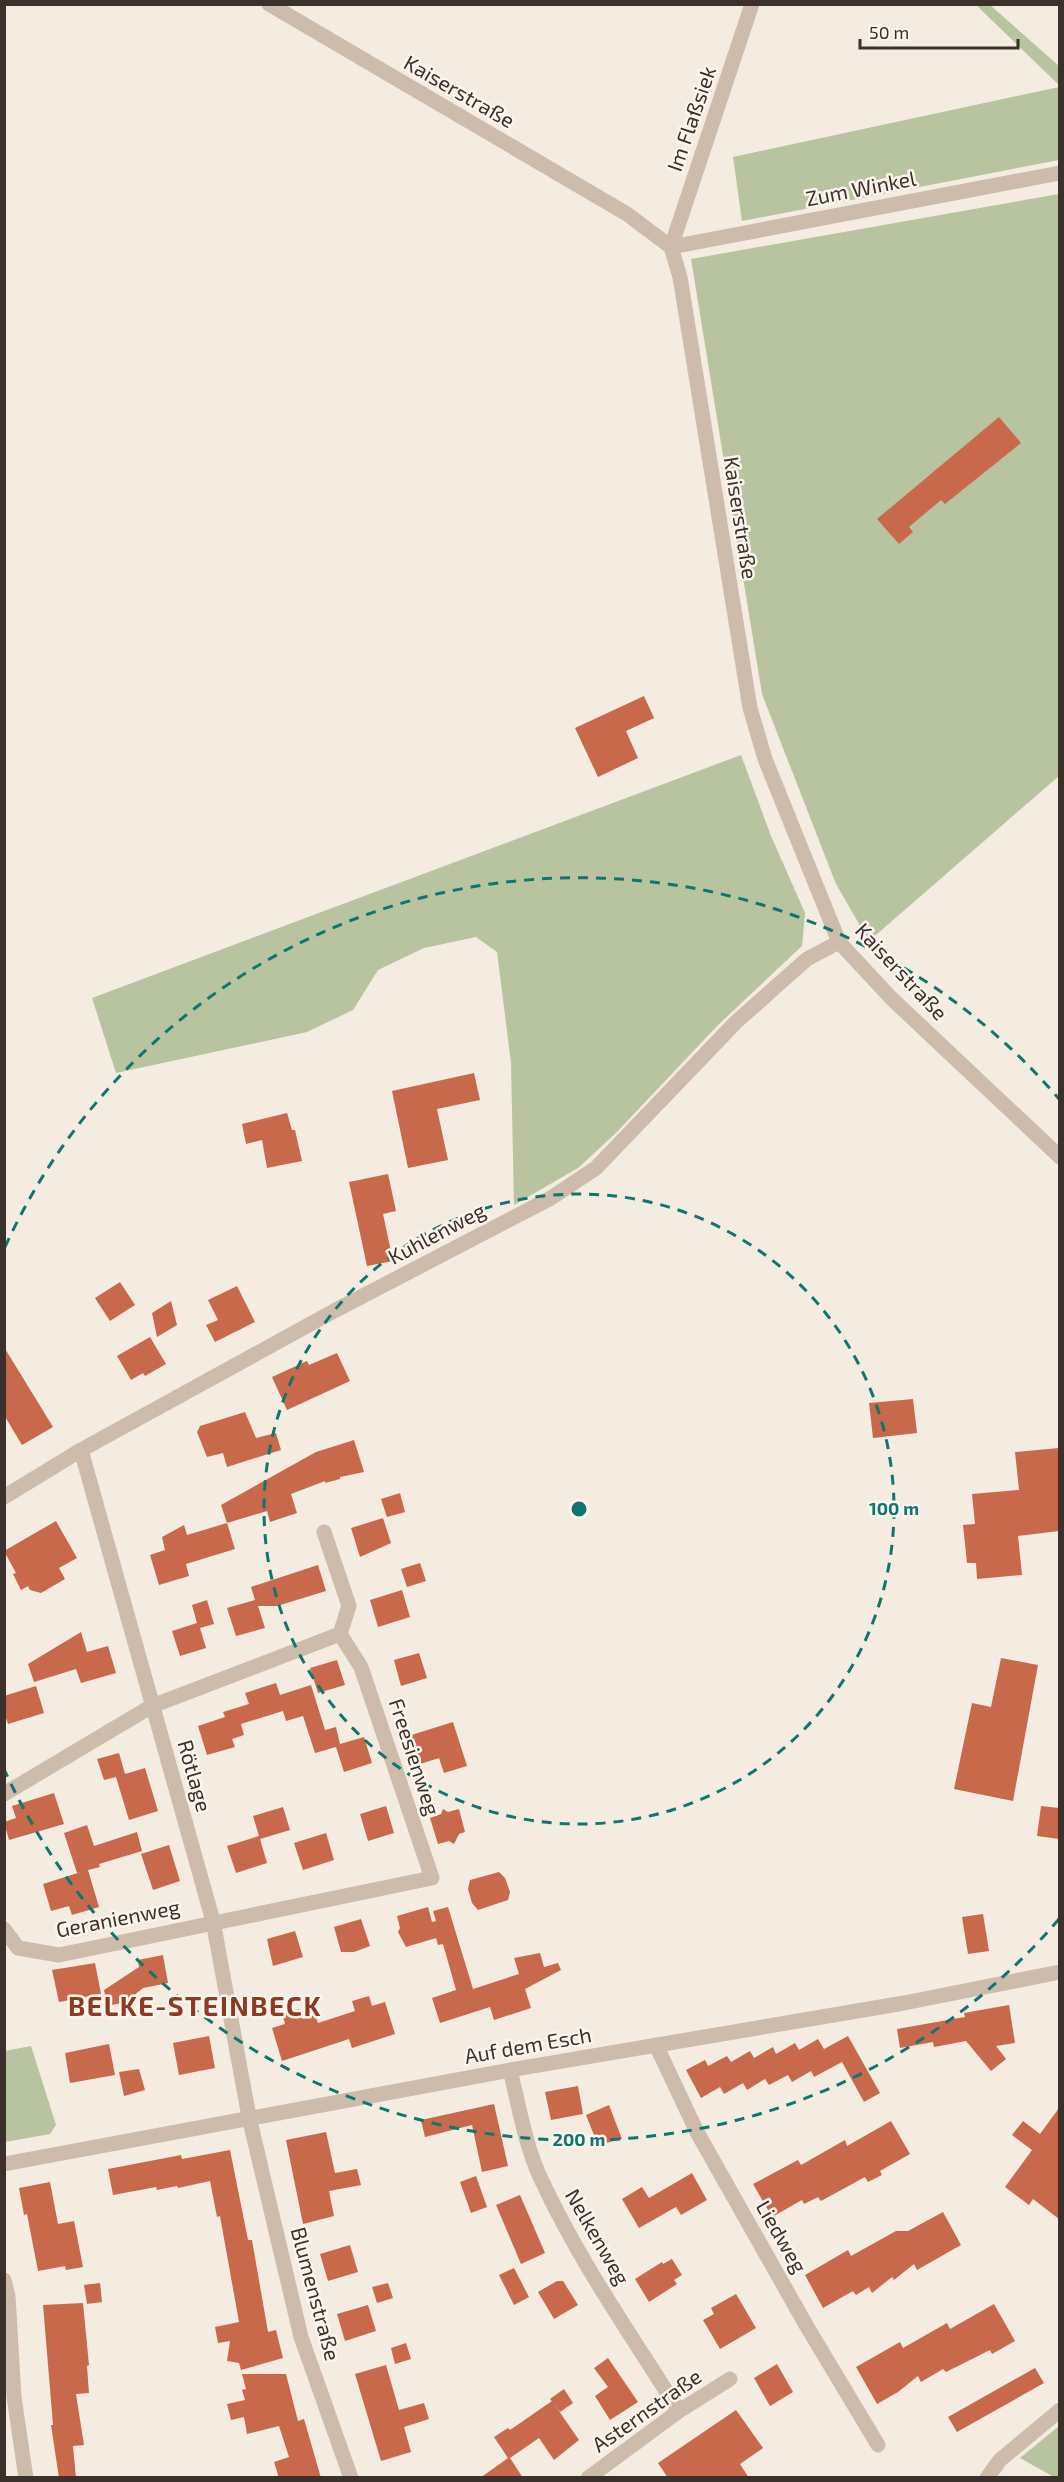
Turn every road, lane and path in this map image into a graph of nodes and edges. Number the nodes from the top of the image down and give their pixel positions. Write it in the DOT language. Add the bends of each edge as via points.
graph roads {
  1 [pos="269,4"];
  2 [pos="752,4"];
  3 [pos="1059,173"];
  4 [pos="671,247"];
  5 [pos="839,942"];
  6 [pos="1059,1157"];
  7 [pos="81,1450"];
  8 [pos="4,1497"];
  9 [pos="324,1532"];
  10 [pos="340,1634"];
  11 [pos="152,1706"];
  12 [pos="4,1794"];
  13 [pos="213,1922"];
  14 [pos="4,1929"];
  15 [pos="1059,1972"];
  16 [pos="656,2045"];
  17 [pos="510,2070"];
  18 [pos="249,2117"];
  19 [pos="4,2164"];
  20 [pos="4,2280"];
  21 [pos="730,2379"];
  22 [pos="1059,2410"];
  23 [pos="679,2411"];
  24 [pos="878,2445"];
  25 [pos="26,2478"];
  26 [pos="351,2478"];
  27 [pos="588,2478"];
  28 [pos="987,2478"];
  1 -- 4 [label="street, Kaiserstraße" via="627,214"];
  2 -- 4 [label="street, Im Flaßsiek"];
  3 -- 4 [label="street, Zum Winkel"];
  4 -- 5 [label="street, Kaiserstraße" via="680,277 750,708 783,808"];
  5 -- 6 [label="street, Kaiserstraße" via="891,998"];
  5 -- 7 [label="street, Kuhlenweg" via="807,959 736,1022 596,1168 560,1192"];
  7 -- 8 [label="street, Kuhlenweg"];
  7 -- 11 [label="street, Rötlage"];
  9 -- 10 [label="street" via="349,1606"];
  10 -- 11 [label="street"];
  10 -- 13 [label="street, Freesienweg" via="361,1667 432,1878"];
  11 -- 12 [label="street"];
  11 -- 13 [label="street, Rötlage"];
  13 -- 14 [label="street, Geranienweg" via="59,1955 18,1948"];
  13 -- 18 [label="street, Rötlage"];
  15 -- 16 [label="street, Auf dem Esch"];
  16 -- 17 [label="street, Auf dem Esch"];
  16 -- 24 [label="street, Liedweg" via="697,2132"];
  17 -- 18 [label="street, Auf dem Esch"];
  17 -- 23 [label="street, Nelkenweg" via="540,2178 582,2258"];
  18 -- 19 [label="street, Auf dem Esch"];
  18 -- 26 [label="street, Blumenstraße" via="301,2337"];
  20 -- 25 [label="street"];
  21 -- 23 [label="street, Asternstraße"];
  22 -- 28 [label="street" via="1000,2460"];
  23 -- 27 [label="street, Asternstraße"];
}
